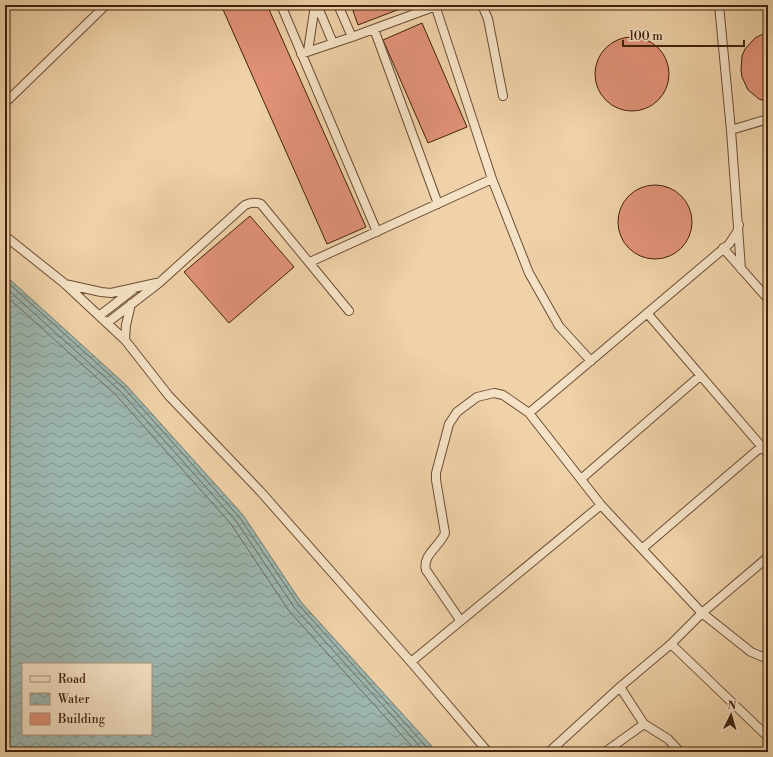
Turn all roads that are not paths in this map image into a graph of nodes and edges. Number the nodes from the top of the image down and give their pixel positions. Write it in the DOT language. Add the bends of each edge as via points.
graph roads {
  1 [pos="106,5"];
  2 [pos="280,5"];
  3 [pos="316,5"];
  4 [pos="338,5"];
  5 [pos="436,5"];
  6 [pos="482,5"];
  7 [pos="719,5"];
  8 [pos="374,29"];
  9 [pos="352,37"];
  10 [pos="333,43"];
  11 [pos="305,52"];
  12 [pos="503,96"];
  13 [pos="5,103"];
  14 [pos="768,120"];
  15 [pos="731,130"];
  16 [pos="492,179"];
  17 [pos="438,204"];
  18 [pos="739,225"];
  19 [pos="377,232"];
  20 [pos="5,236"];
  21 [pos="724,248"];
  22 [pos="310,262"];
  23 [pos="741,269"];
  24 [pos="64,283"];
  25 [pos="159,283"];
  26 [pos="134,289"];
  27 [pos="768,299"];
  28 [pos="131,304"];
  29 [pos="349,311"];
  30 [pos="647,313"];
  31 [pos="99,316"];
  32 [pos="107,323"];
  33 [pos="125,340"];
  34 [pos="591,361"];
  35 [pos="700,376"];
  36 [pos="529,413"];
  37 [pos="761,447"];
  38 [pos="768,454"];
  39 [pos="581,479"];
  40 [pos="601,504"];
  41 [pos="642,548"];
  42 [pos="768,557"];
  43 [pos="702,613"];
  44 [pos="460,620"];
  45 [pos="671,644"];
  46 [pos="768,660"];
  47 [pos="411,662"];
  48 [pos="620,687"];
  49 [pos="644,724"];
  50 [pos="768,737"];
  51 [pos="488,752"];
  52 [pos="549,752"];
  53 [pos="605,752"];
  54 [pos="680,752"];
  1 -- 13 [label="street"];
  2 -- 11 [label="street"];
  3 -- 10 [label="street"];
  3 -- 11 [label="street"];
  4 -- 9 [label="street"];
  5 -- 8 [label="street"];
  5 -- 16 [label="street"];
  6 -- 12 [label="street" via="488,19"];
  7 -- 15 [label="street"];
  8 -- 9 [label="street"];
  8 -- 17 [label="street"];
  9 -- 10 [label="street"];
  10 -- 11 [label="street"];
  11 -- 19 [label="street"];
  14 -- 15 [label="street"];
  15 -- 18 [label="street"];
  16 -- 17 [label="street"];
  16 -- 34 [label="street" via="529,272 559,326"];
  17 -- 19 [label="street"];
  18 -- 21 [label="street" via="734,238"];
  18 -- 23 [label="street"];
  19 -- 22 [label="street"];
  20 -- 24 [label="street"];
  21 -- 23 [label="street"];
  21 -- 30 [label="street"];
  22 -- 25 [label="street" via="261,204 250,202"];
  22 -- 29 [label="street"];
  23 -- 27 [label="street"];
  24 -- 26 [label="street" via="112,293"];
  24 -- 31 [label="street"];
  25 -- 26 [label="street"];
  25 -- 28 [label="street"];
  26 -- 31 [label="street"];
  28 -- 32 [label="street"];
  28 -- 33 [label="street"];
  30 -- 34 [label="street"];
  30 -- 35 [label="street"];
  31 -- 32 [label="street"];
  32 -- 33 [label="street"];
  33 -- 47 [label="street" via="169,396 260,491"];
  34 -- 36 [label="street"];
  35 -- 37 [label="street"];
  35 -- 39 [label="street"];
  36 -- 39 [label="street"];
  36 -- 44 [label="street" via="503,395 494,393 477,397 457,412 449,424 436,472 445,533 426,559 425,565"];
  37 -- 38 [label="street"];
  37 -- 41 [label="street"];
  39 -- 40 [label="street"];
  40 -- 41 [label="street"];
  40 -- 44 [label="street"];
  41 -- 43 [label="street"];
  42 -- 43 [label="street"];
  43 -- 45 [label="street"];
  43 -- 46 [label="street" via="751,652"];
  44 -- 47 [label="street"];
  45 -- 48 [label="street"];
  45 -- 50 [label="street"];
  47 -- 51 [label="street"];
  48 -- 49 [label="street"];
  48 -- 52 [label="street"];
  49 -- 53 [label="street"];
  49 -- 54 [label="street" via="668,739"];
}
